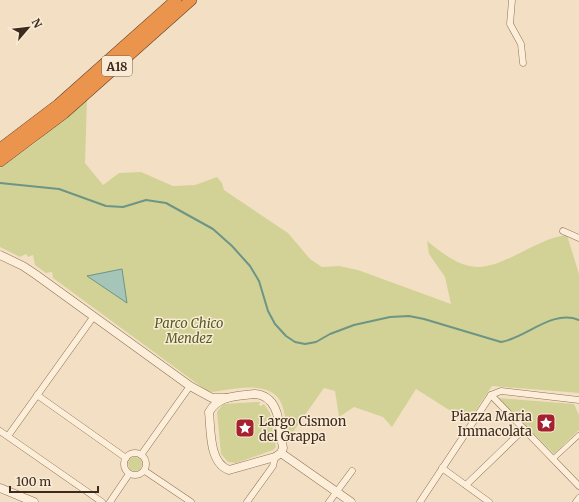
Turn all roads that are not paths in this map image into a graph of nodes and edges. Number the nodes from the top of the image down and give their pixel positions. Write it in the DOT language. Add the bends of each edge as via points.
graph roads {
  1 [pos="176,0"];
  2 [pos="191,0"];
  3 [pos="512,0"];
  4 [pos="523,63"];
  5 [pos="0,149"];
  6 [pos="0,161"];
  7 [pos="563,231"];
  8 [pos="579,238"];
  9 [pos="0,254"];
  10 [pos="94,316"];
  11 [pos="190,386"];
  12 [pos="37,395"];
  13 [pos="490,397"];
  14 [pos="227,398"];
  15 [pos="579,400"];
  16 [pos="209,412"];
  17 [pos="0,431"];
  18 [pos="523,431"];
  19 [pos="579,435"];
  20 [pos="8,436"];
  21 [pos="142,455"];
  22 [pos="280,455"];
  23 [pos="126,458"];
  24 [pos="553,459"];
  25 [pos="442,468"];
  26 [pos="145,471"];
  27 [pos="352,471"];
  28 [pos="127,476"];
  29 [pos="466,485"];
  30 [pos="579,486"];
  31 [pos="0,488"];
  32 [pos="336,492"];
  33 [pos="579,498"];
  34 [pos="34,502"];
  35 [pos="102,502"];
  36 [pos="110,502"];
  37 [pos="191,502"];
  38 [pos="247,502"];
  39 [pos="329,502"];
  40 [pos="351,502"];
  41 [pos="420,502"];
  42 [pos="489,502"];
  43 [pos="576,502"];
  1 -- 5 [label="highway, A18" via="58,105"];
  2 -- 6 [label="highway, A18" via="64,113"];
  3 -- 4 [label="street" via="510,24 521,44"];
  7 -- 8 [label="street"];
  9 -- 10 [label="street" via="23,266"];
  10 -- 11 [label="street"];
  10 -- 12 [label="street"];
  11 -- 14 [label="street" via="212,398"];
  11 -- 16 [label="street" via="205,400"];
  11 -- 21 [label="street"];
  12 -- 20 [label="street"];
  12 -- 23 [label="street"];
  13 -- 15 [label="street" via="501,392"];
  13 -- 18 [label="street"];
  13 -- 25 [label="street"];
  14 -- 16 [label="street" via="218,401"];
  14 -- 22 [label="street" via="260,394 270,399 277,411 283,448"];
  16 -- 22 [label="street" via="214,454 225,469 233,470"];
  17 -- 20 [label="street"];
  18 -- 24 [label="street"];
  18 -- 29 [label="street"];
  19 -- 24 [label="street"];
  20 -- 35 [label="street"];
  21 -- 23 [label="street" via="130,454"];
  21 -- 26 [label="street" via="146,465"];
  22 -- 32 [label="street"];
  22 -- 38 [label="street"];
  23 -- 28 [label="street" via="124,464"];
  24 -- 30 [label="street"];
  25 -- 29 [label="street"];
  25 -- 41 [label="street"];
  26 -- 28 [label="street" via="140,475"];
  26 -- 37 [label="street"];
  27 -- 32 [label="street"];
  28 -- 36 [label="street"];
  29 -- 42 [label="street"];
  31 -- 34 [label="street"];
  32 -- 39 [label="street"];
  32 -- 40 [label="street"];
  33 -- 43 [label="street"];
}
